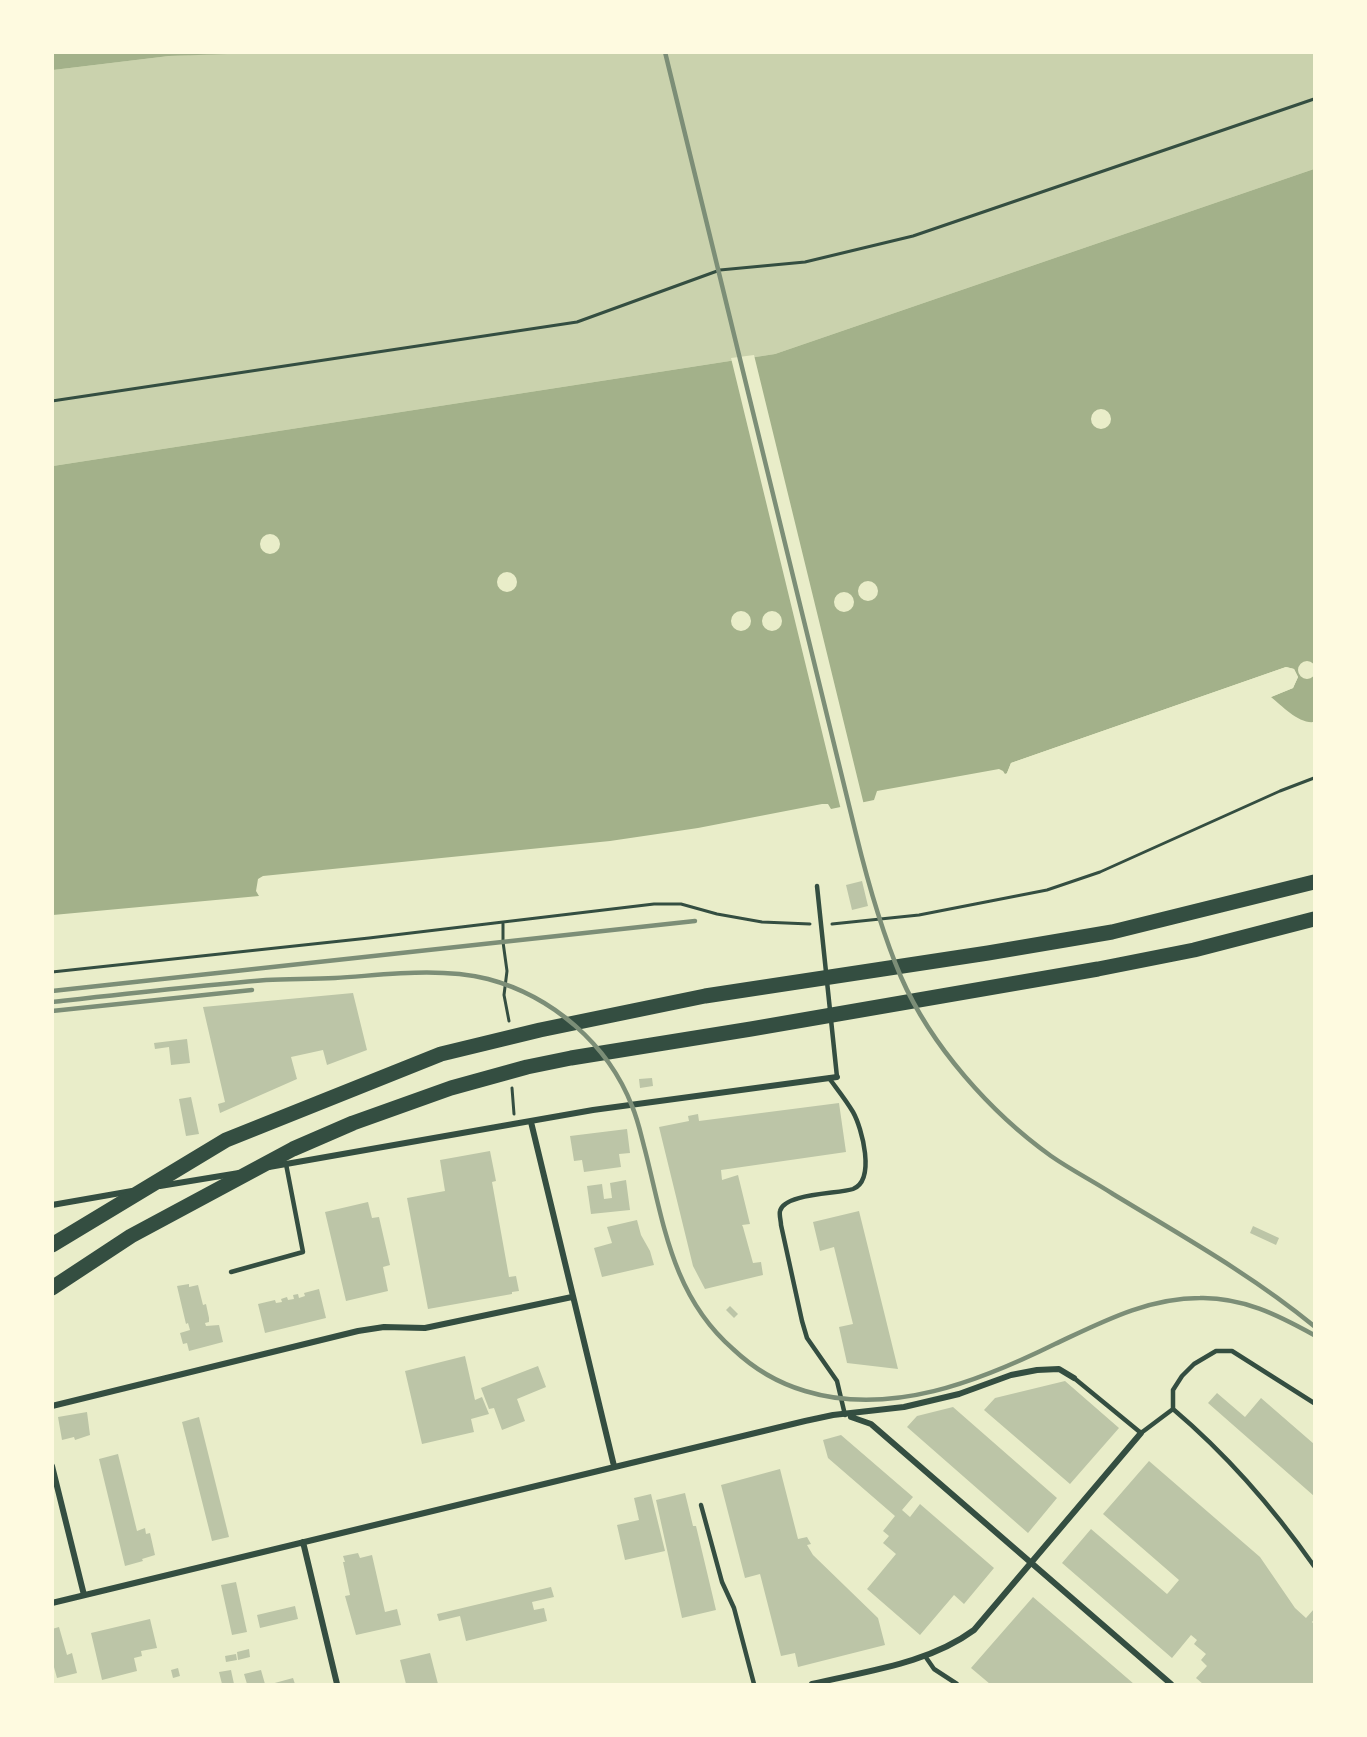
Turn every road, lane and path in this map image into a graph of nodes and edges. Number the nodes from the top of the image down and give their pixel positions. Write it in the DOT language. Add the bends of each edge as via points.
graph roads {
  1 [pos="1314,99"];
  2 [pos="52,401"];
  3 [pos="1314,778"];
  4 [pos="1314,882"];
  5 [pos="817,886"];
  6 [pos="1314,919"];
  7 [pos="822,924"];
  8 [pos="52,972"];
  9 [pos="837,1077"];
  10 [pos="829,1078"];
  11 [pos="531,1122"];
  12 [pos="286,1164"];
  13 [pos="52,1205"];
  14 [pos="52,1245"];
  15 [pos="231,1272"];
  16 [pos="52,1288"];
  17 [pos="572,1297"];
  18 [pos="1074,1378"];
  19 [pos="1314,1403"];
  20 [pos="52,1406"];
  21 [pos="1173,1409"];
  22 [pos="845,1415"];
  23 [pos="1141,1433"];
  24 [pos="52,1466"];
  25 [pos="614,1466"];
  26 [pos="701,1505"];
  27 [pos="303,1542"];
  28 [pos="1031,1563"];
  29 [pos="1314,1566"];
  30 [pos="84,1595"];
  31 [pos="52,1603"];
  32 [pos="925,1656"];
  33 [pos="338,1684"];
  34 [pos="754,1684"];
  35 [pos="812,1684"];
  36 [pos="957,1684"];
  37 [pos="1169,1684"];
  1 -- 2 [label="path" via="913,236 805,262 720,270 577,322"];
  3 -- 7 [label="path" via="1100,872 1047,890 919,915"];
  4 -- 14 [label="highway" via="1112,932 705,996 441,1054 226,1140"];
  5 -- 7 [label="lane"];
  6 -- 16 [label="highway" via="1194,950 1098,969 571,1058 451,1088 292,1149 131,1236"];
  7 -- 8 [label="path" via="762,922 681,904 654,903"];
  7 -- 9 [label="lane"];
  9 -- 10 [label="street"];
  10 -- 11 [label="street"];
  10 -- 22 [label="lane" via="854,1114 864,1144 864,1178 854,1189 807,1196 784,1204 780,1210 807,1338 837,1382"];
  11 -- 12 [label="street"];
  11 -- 17 [label="street"];
  12 -- 13 [label="street"];
  12 -- 15 [label="lane" via="303,1252"];
  17 -- 20 [label="street" via="425,1328 358,1331"];
  17 -- 25 [label="street"];
  18 -- 22 [label="street" via="1059,1369 1037,1370 904,1407"];
  18 -- 23 [label="lane"];
  19 -- 21 [label="lane" via="1232,1351 1216,1351 1182,1376 1173,1390"];
  21 -- 23 [label="lane"];
  21 -- 29 [label="lane" via="1213,1444 1295,1538"];
  22 -- 25 [label="street"];
  22 -- 28 [label="street" via="871,1424"];
  23 -- 28 [label="street"];
  24 -- 30 [label="street"];
  25 -- 27 [label="street"];
  26 -- 34 [label="lane"];
  27 -- 30 [label="street"];
  27 -- 33 [label="street"];
  28 -- 32 [label="street" via="974,1630"];
  28 -- 37 [label="street"];
  30 -- 31 [label="street"];
  32 -- 35 [label="street"];
  32 -- 36 [label="lane" via="934,1669"];
}
